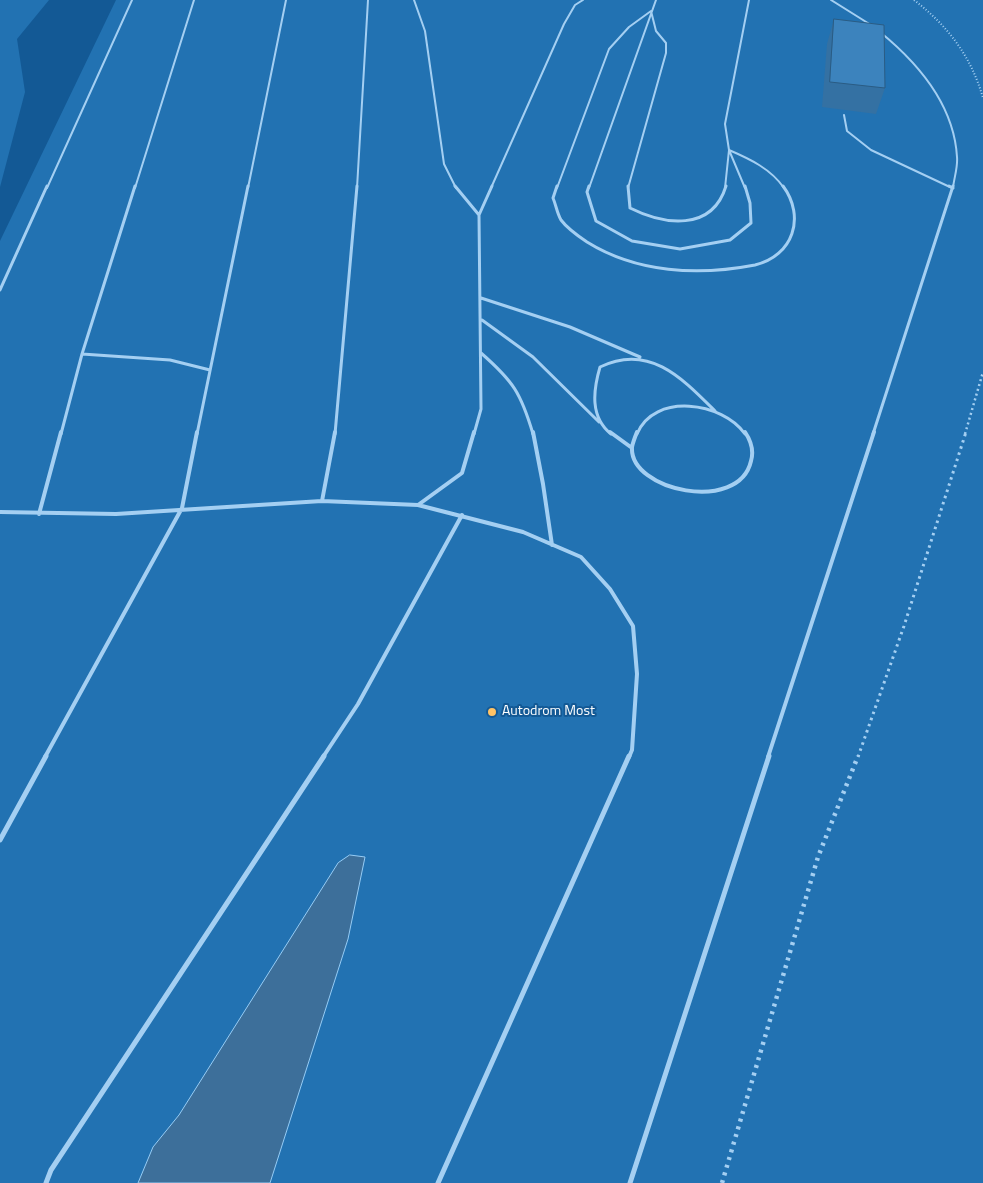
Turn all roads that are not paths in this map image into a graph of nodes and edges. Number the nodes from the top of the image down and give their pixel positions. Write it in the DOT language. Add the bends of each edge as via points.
graph roads {
  1 [pos="132,0"];
  2 [pos="194,0"];
  3 [pos="286,0"];
  4 [pos="368,0"];
  5 [pos="414,0"];
  6 [pos="583,0"];
  7 [pos="656,0"];
  8 [pos="749,0"];
  9 [pos="831,0"];
  10 [pos="651,11"];
  11 [pos="844,115"];
  12 [pos="729,150"];
  13 [pos="953,188"];
  14 [pos="479,215"];
  15 [pos="0,290"];
  16 [pos="481,298"];
  17 [pos="481,320"];
  18 [pos="481,353"];
  19 [pos="82,354"];
  20 [pos="642,358"];
  21 [pos="210,370"];
  22 [pos="715,411"];
  23 [pos="600,423"];
  24 [pos="632,448"];
  25 [pos="322,501"];
  26 [pos="418,505"];
  27 [pos="182,508"];
  28 [pos="0,512"];
  29 [pos="39,514"];
  30 [pos="462,515"];
  31 [pos="552,545"];
  32 [pos="0,840"];
  33 [pos="46,1183"];
  34 [pos="438,1183"];
  35 [pos="630,1183"];
  1 -- 15 [label="lane"];
  2 -- 19 [label="lane"];
  3 -- 21 [label="lane"];
  4 -- 25 [label="lane" via="355,229 335,435"];
  5 -- 14 [label="lane" via="425,31 444,164 456,186"];
  6 -- 14 [label="lane" via="575,5 564,24"];
  7 -- 10 [label="lane"];
  8 -- 12 [label="lane" via="725,124"];
  9 -- 13 [label="lane" via="898,46 928,79 948,120 957,157"];
  10 -- 12 [label="lane" via="656,31 666,43 666,54 628,187 630,208 646,218 671,222 694,221 708,214 723,196"];
  10 -- 12 [label="lane" via="587,192 596,221 632,240 680,249 730,240 751,223 750,202"];
  10 -- 12 [label="lane" via="629,27 609,50 554,198 561,221 586,242 614,256 669,270 714,272 761,264 787,246 797,226 794,203 766,168 750,157"];
  11 -- 13 [label="lane" via="847,131 871,150"];
  13 -- 35 [label="lane"];
  14 -- 16 [label="lane"];
  16 -- 17 [label="lane"];
  16 -- 20 [label="lane" via="570,327"];
  17 -- 18 [label="lane"];
  17 -- 23 [label="lane" via="532,357"];
  18 -- 26 [label="lane" via="481,409 462,473"];
  18 -- 31 [label="lane" via="512,382 526,413 543,482"];
  19 -- 21 [label="lane" via="170,360"];
  19 -- 29 [label="lane"];
  20 -- 22 [label="lane" via="681,378"];
  20 -- 23 [label="lane" via="617,359 600,367 595,382 595,402"];
  21 -- 27 [label="lane"];
  22 -- 24 [label="lane" via="681,406 651,414 640,423"];
  22 -- 24 [label="lane" via="739,426 754,448 754,462 746,476 732,487 713,492 690,492 669,487 650,477 638,463"];
  23 -- 24 [label="lane"];
  25 -- 26 [label="lane"];
  25 -- 27 [label="lane"];
  26 -- 30 [label="lane"];
  27 -- 29 [label="lane" via="116,514"];
  27 -- 32 [label="lane"];
  28 -- 29 [label="lane"];
  30 -- 31 [label="lane" via="523,532"];
  30 -- 33 [label="lane" via="358,704 51,1170"];
  31 -- 34 [label="lane" via="581,557 610,589 633,626 638,674 632,750"];
}
